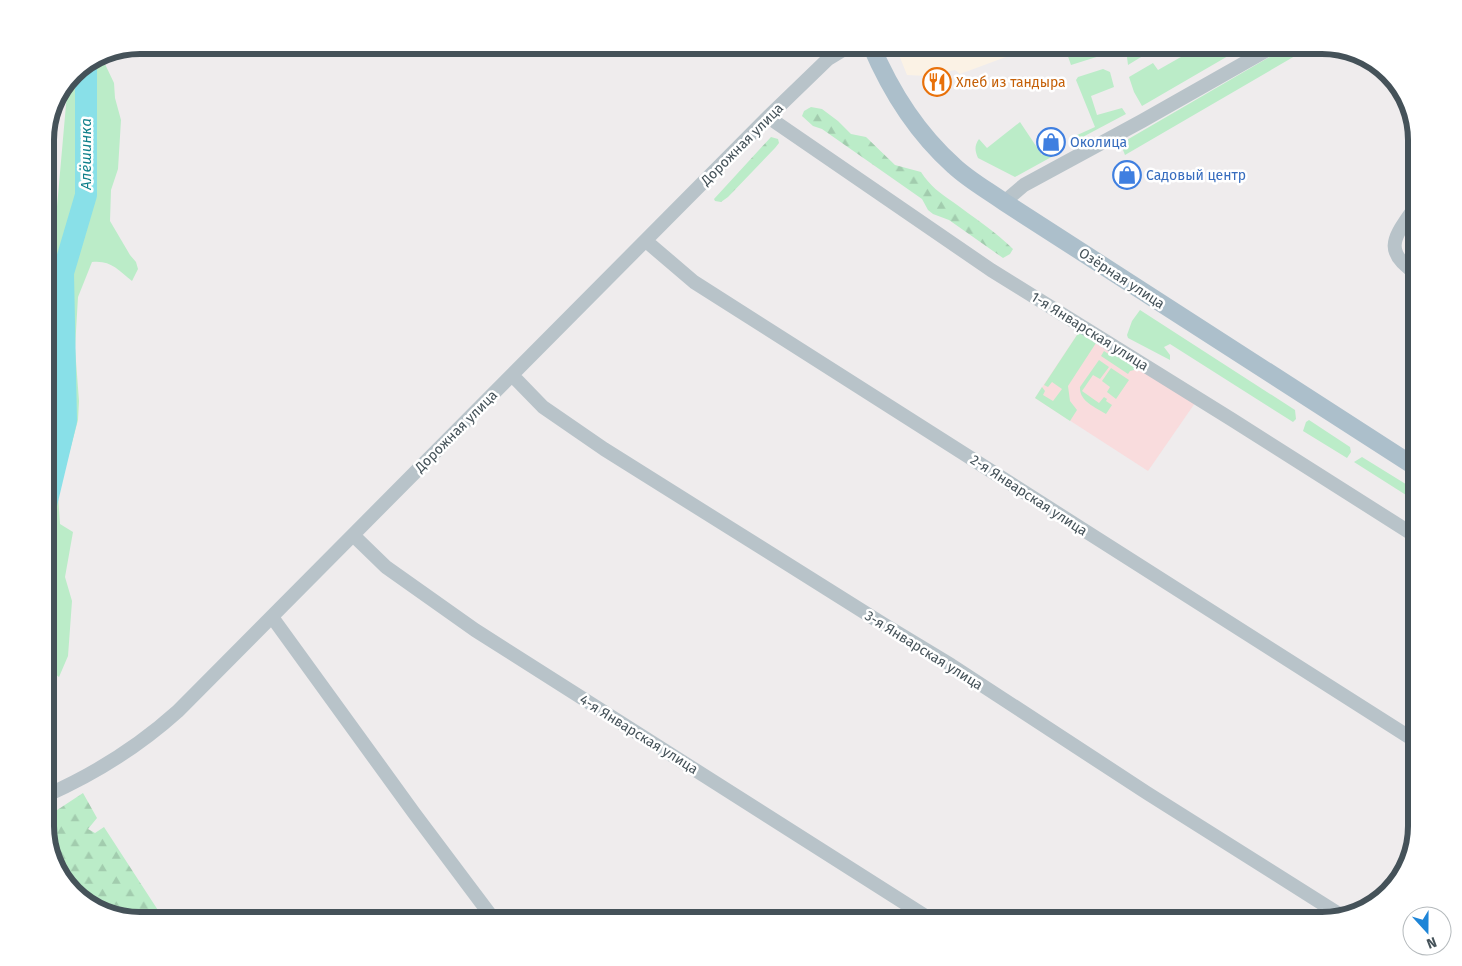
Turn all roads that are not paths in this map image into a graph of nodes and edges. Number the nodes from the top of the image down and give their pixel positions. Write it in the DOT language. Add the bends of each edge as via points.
graph roads {
  1 [pos="837,54"];
  2 [pos="876,54"];
  3 [pos="1260,54"];
  4 [pos="768,118"];
  5 [pos="1004,202"];
  6 [pos="1408,218"];
  7 [pos="646,241"];
  8 [pos="1408,268"];
  9 [pos="512,375"];
  10 [pos="1408,462"];
  11 [pos="1408,531"];
  12 [pos="353,535"];
  13 [pos="272,617"];
  14 [pos="1408,736"];
  15 [pos="54,792"];
  16 [pos="488,912"];
  17 [pos="919,912"];
  18 [pos="1335,912"];
  1 -- 4 [label="street, Дорожная улица"];
  2 -- 5 [label="main road, Озёрная улица" via="920,130 954,166"];
  3 -- 5 [label="street" via="1024,185"];
  4 -- 7 [label="street, Дорожная улица"];
  4 -- 11 [label="street, 1-я Январская улица" via="991,270"];
  5 -- 10 [label="main road, Озёрная улица"];
  6 -- 8 [label="street" via="1395,239 1394,247 1400,262"];
  7 -- 9 [label="street, Дорожная улица"];
  7 -- 14 [label="street, 2-я Январская улица" via="694,282"];
  9 -- 12 [label="street, Дорожная улица"];
  9 -- 18 [label="street, 3-я Январская улица" via="543,407 604,449 951,665"];
  12 -- 13 [label="street, Дорожная улица"];
  12 -- 17 [label="street, 4-я Январская улица" via="386,566 475,630"];
  13 -- 15 [label="street, Дорожная улица" via="151,735 93,774"];
  13 -- 16 [label="street"];
}
